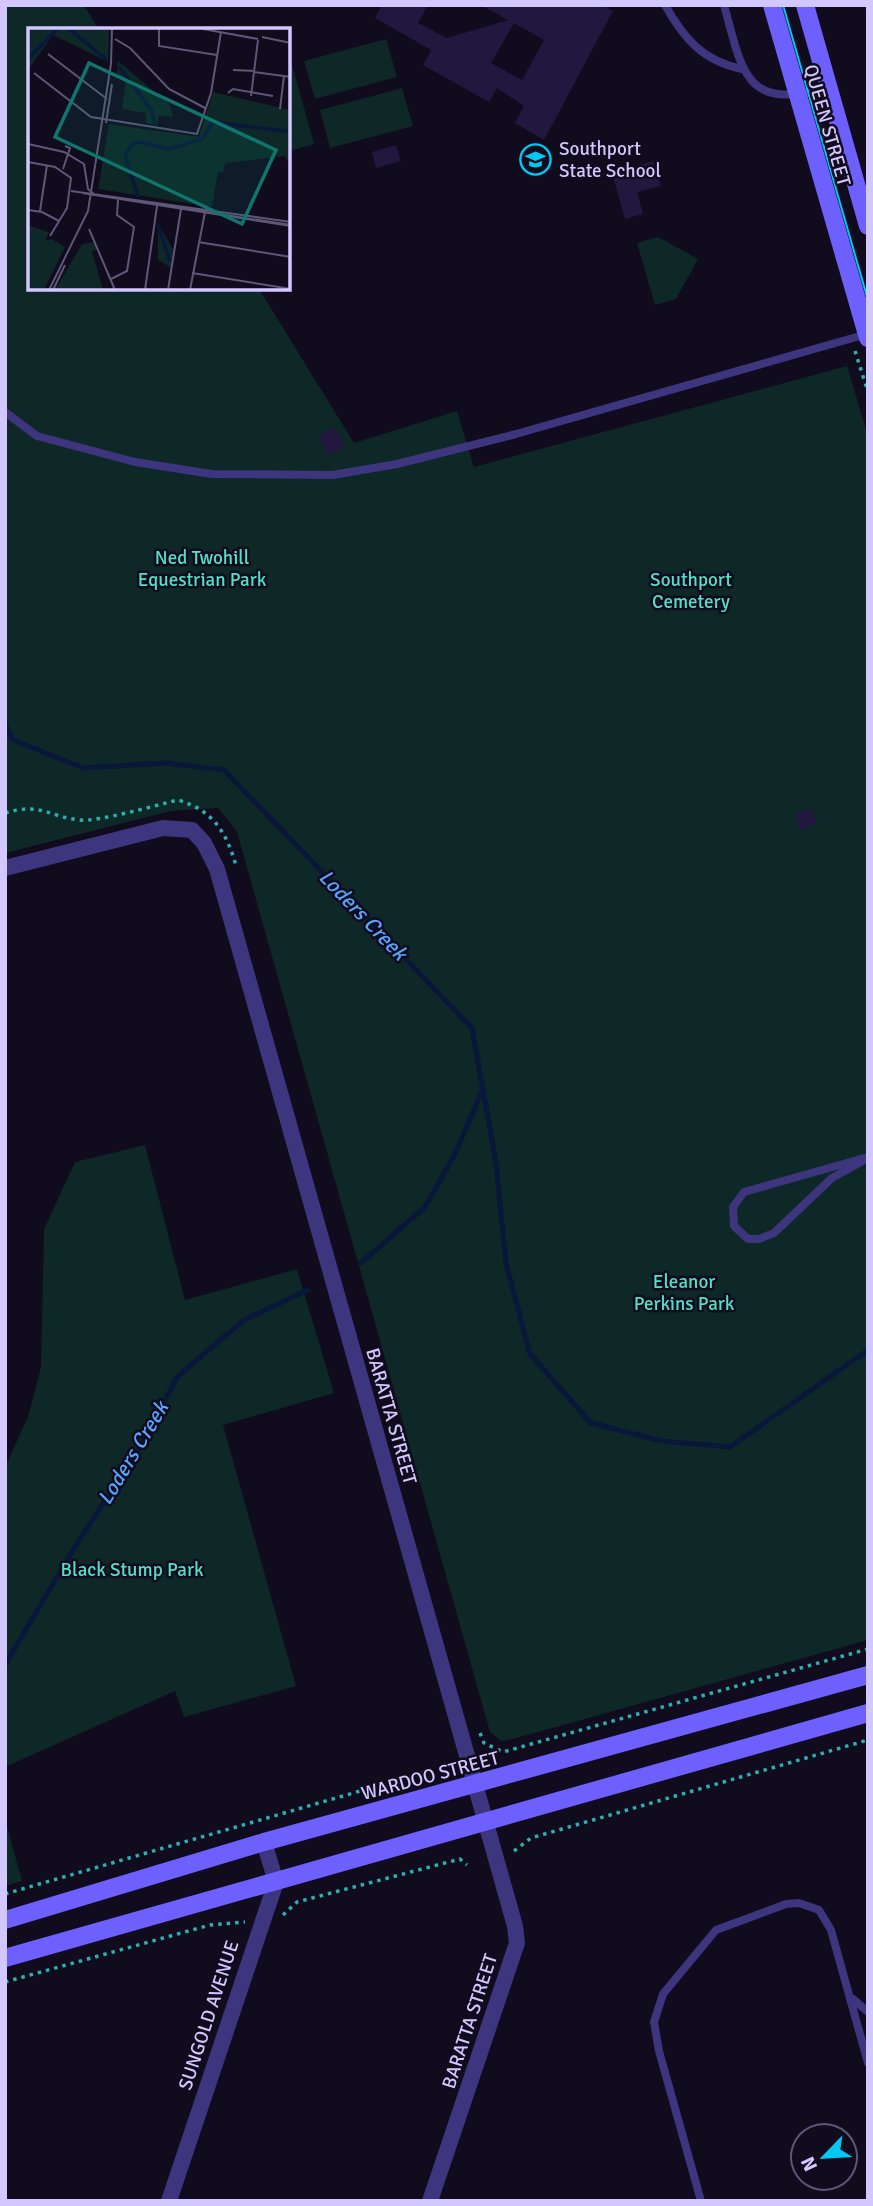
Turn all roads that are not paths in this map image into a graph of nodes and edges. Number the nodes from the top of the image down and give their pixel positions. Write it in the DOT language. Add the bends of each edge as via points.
graph roads {
  1 [pos="665,5"];
  2 [pos="724,5"];
  3 [pos="772,5"];
  4 [pos="805,5"];
  5 [pos="742,69"];
  6 [pos="828,86"];
  7 [pos="797,92"];
  8 [pos="868,226"];
  9 [pos="867,336"];
  10 [pos="5,412"];
  11 [pos="5,868"];
  12 [pos="868,1157"];
  13 [pos="868,1675"];
  14 [pos="868,1713"];
  15 [pos="475,1785"];
  16 [pos="486,1822"];
  17 [pos="264,1842"];
  18 [pos="276,1882"];
  19 [pos="5,1920"];
  20 [pos="5,1958"];
  21 [pos="847,1987"];
  22 [pos="868,2012"];
  23 [pos="868,2063"];
  24 [pos="169,2201"];
  25 [pos="430,2201"];
  26 [pos="701,2201"];
  1 -- 5 [label="lane" via="683,37 723,65"];
  2 -- 5 [label="lane"];
  3 -- 7 [label="main road, QUEEN STREET"];
  4 -- 6 [label="main road, QUEEN STREET"];
  5 -- 7 [label="lane" via="759,88"];
  6 -- 7 [label="lane"];
  6 -- 8 [label="main road, QUEEN STREET"];
  7 -- 9 [label="main road, QUEEN STREET"];
  9 -- 10 [label="lane" via="516,434 333,475 212,474 135,461 37,436"];
  11 -- 15 [label="street, BARATTA STREET" via="163,828 192,830 205,843 217,869"];
  12 -- 12 [label="lane" via="839,1172 767,1237 748,1239 734,1226 733,1207 744,1192"];
  13 -- 15 [label="main road, WARDOO STREET"];
  14 -- 16 [label="main road"];
  15 -- 16 [label="street, BARATTA STREET"];
  15 -- 17 [label="main road, WARDOO STREET"];
  16 -- 18 [label="main road"];
  16 -- 25 [label="street, BARATTA STREET" via="517,1943"];
  17 -- 18 [label="street"];
  17 -- 19 [label="main road, WARDOO STREET"];
  18 -- 20 [label="main road"];
  18 -- 24 [label="street, SUNGOLD AVENUE"];
  21 -- 22 [label="lane" via="856,2004"];
  21 -- 23 [label="lane"];
  21 -- 26 [label="lane" via="827,1920 819,1910 799,1903 765,1909 722,1925 663,1994 656,2010 655,2033"];
}
